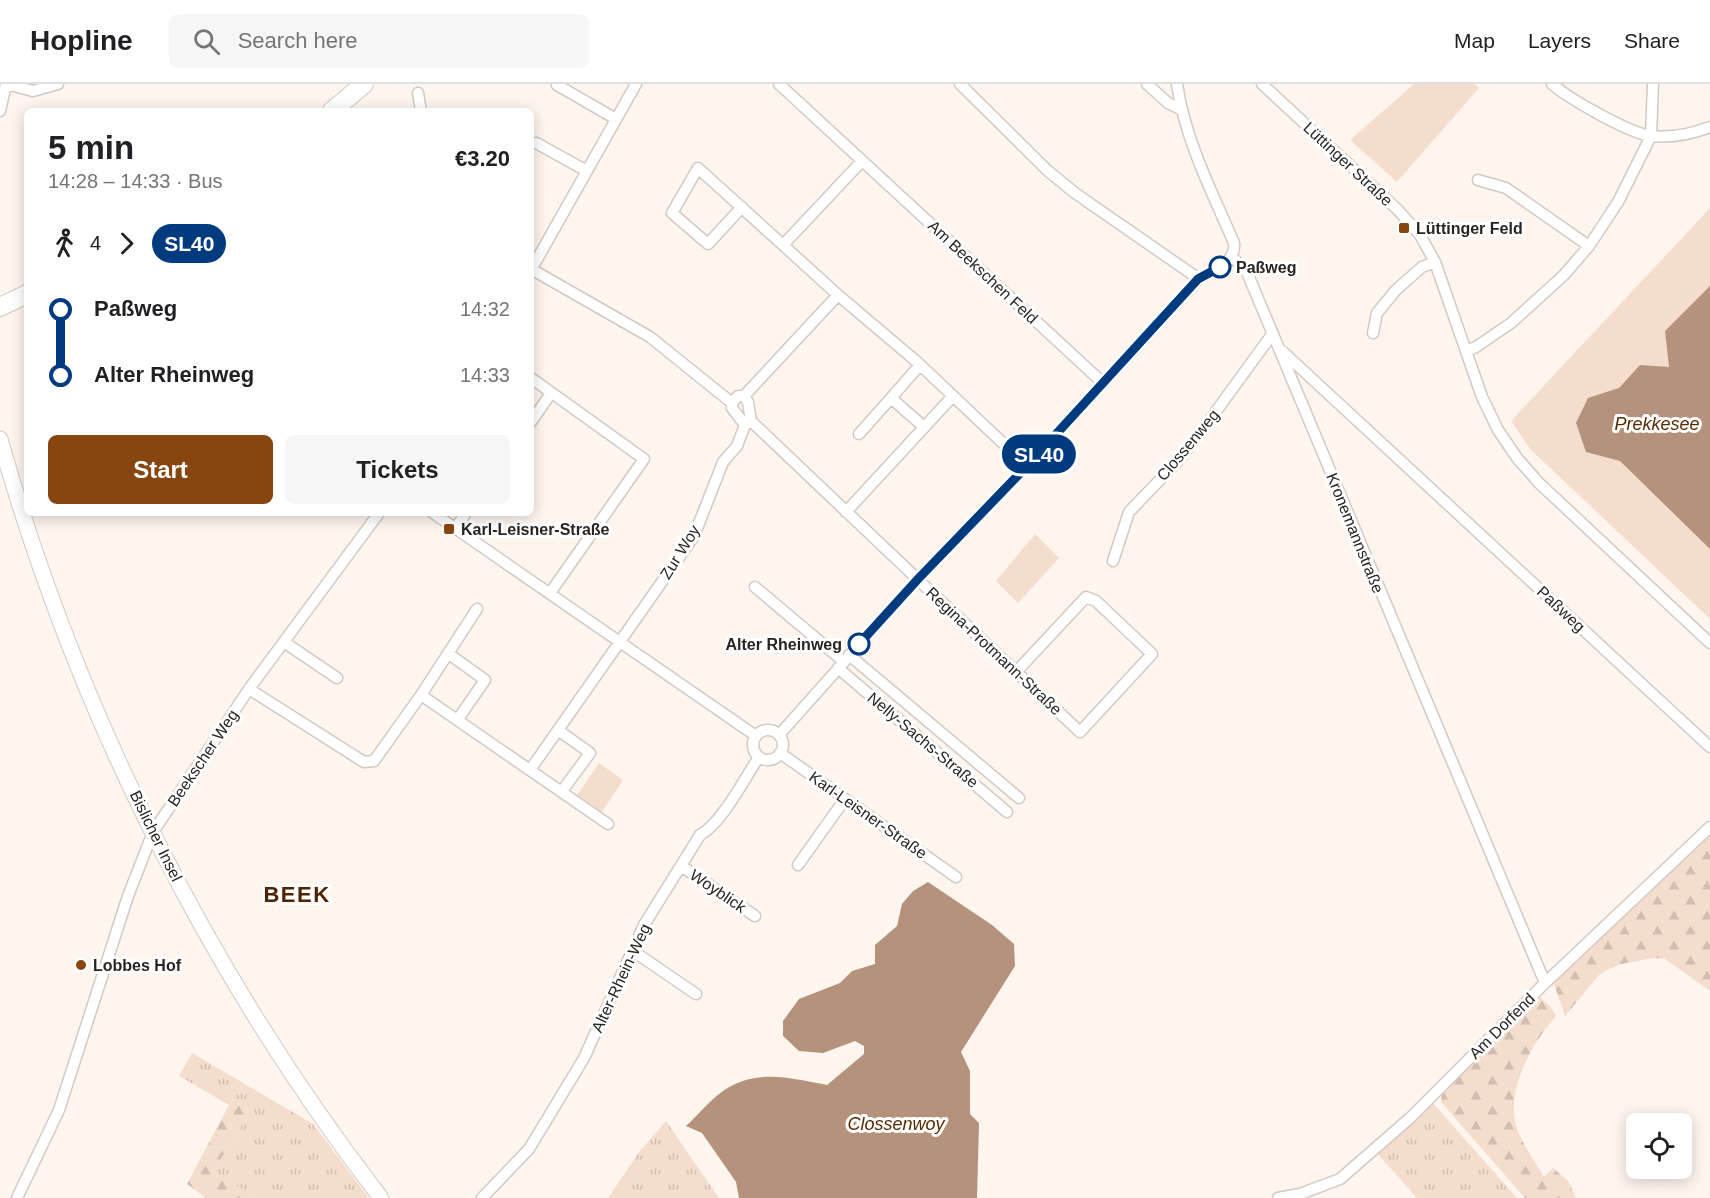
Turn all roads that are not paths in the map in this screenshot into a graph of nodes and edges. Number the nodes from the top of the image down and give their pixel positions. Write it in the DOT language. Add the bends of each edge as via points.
graph roads {
  1 [pos="6,84"];
  2 [pos="58,84"];
  3 [pos="364,84"];
  4 [pos="636,84"];
  5 [pos="779,84"];
  6 [pos="960,84"];
  7 [pos="1147,84"];
  8 [pos="1177,84"];
  9 [pos="1262,84"];
  10 [pos="1552,84"];
  11 [pos="1653,84"];
  12 [pos="557,85"];
  13 [pos="418,93"];
  14 [pos="336,108"];
  15 [pos="420,108"];
  16 [pos="1180,109"];
  17 [pos="0,111"];
  18 [pos="616,119"];
  19 [pos="1710,127"];
  20 [pos="1651,135"];
  21 [pos="536,143"];
  22 [pos="862,161"];
  23 [pos="587,171"];
  24 [pos="1478,180"];
  25 [pos="742,207"];
  26 [pos="783,245"];
  27 [pos="1589,246"];
  28 [pos="1232,257"];
  29 [pos="1434,262"];
  30 [pos="534,265"];
  31 [pos="534,272"];
  32 [pos="1198,279"];
  33 [pos="24,295"];
  34 [pos="838,295"];
  35 [pos="0,307"];
  36 [pos="1273,333"];
  37 [pos="1373,333"];
  38 [pos="1280,348"];
  39 [pos="1466,351"];
  40 [pos="920,365"];
  41 [pos="534,380"];
  42 [pos="1103,383"];
  43 [pos="551,393"];
  44 [pos="744,396"];
  45 [pos="953,396"];
  46 [pos="891,398"];
  47 [pos="732,403"];
  48 [pos="534,418"];
  49 [pos="748,423"];
  50 [pos="924,427"];
  51 [pos="859,434"];
  52 [pos="0,439"];
  53 [pos="1027,466"];
  54 [pos="846,512"];
  55 [pos="377,516"];
  56 [pos="437,516"];
  57 [pos="464,516"];
  58 [pos="455,529"];
  59 [pos="1113,561"];
  60 [pos="918,579"];
  61 [pos="755,587"];
  62 [pos="550,593"];
  63 [pos="477,609"];
  64 [pos="284,642"];
  65 [pos="619,642"];
  66 [pos="1710,643"];
  67 [pos="449,654"];
  68 [pos="843,661"];
  69 [pos="1016,672"];
  70 [pos="337,678"];
  71 [pos="249,689"];
  72 [pos="422,695"];
  73 [pos="458,719"];
  74 [pos="558,730"];
  75 [pos="779,735"];
  76 [pos="756,736"];
  77 [pos="1710,747"];
  78 [pos="780,753"];
  79 [pos="759,757"];
  80 [pos="530,770"];
  81 [pos="562,791"];
  82 [pos="1019,798"];
  83 [pos="845,799"];
  84 [pos="1007,812"];
  85 [pos="608,824"];
  86 [pos="1710,827"];
  87 [pos="153,832"];
  88 [pos="798,865"];
  89 [pos="681,866"];
  90 [pos="956,877"];
  91 [pos="754,916"];
  92 [pos="633,951"];
  93 [pos="1545,983"];
  94 [pos="696,994"];
  95 [pos="17,1198"];
  96 [pos="381,1198"];
  97 [pos="482,1198"];
  98 [pos="1278,1198"];
  1 -- 2 [label="street" via="33,91"];
  1 -- 17 [label="street"];
  3 -- 14 [label="main road"];
  4 -- 18 [label="street"];
  5 -- 22 [label="street, Am Beekschen Feld"];
  6 -- 32 [label="street" via="1048,171"];
  7 -- 16 [label="street"];
  8 -- 16 [label="street"];
  9 -- 29 [label="street, Lüttinger Straße" via="1398,210 1420,235"];
  10 -- 20 [label="street" via="1608,118"];
  11 -- 20 [label="street"];
  12 -- 18 [label="street"];
  13 -- 15 [label="street"];
  16 -- 28 [label="street" via="1234,243"];
  18 -- 23 [label="street"];
  19 -- 20 [label="street" via="1685,134"];
  20 -- 27 [label="street" via="1618,202"];
  21 -- 23 [label="street"];
  22 -- 26 [label="street"];
  22 -- 42 [label="street, Am Beekschen Feld"];
  23 -- 30 [label="street"];
  24 -- 27 [label="street" via="1506,188"];
  25 -- 25 [label="street" via="698,168 672,213 708,244"];
  25 -- 26 [label="street"];
  26 -- 34 [label="street"];
  27 -- 39 [label="street" via="1526,310"];
  28 -- 32 [label="street"];
  28 -- 36 [label="street, Kronemannstraße" via="1246,270"];
  29 -- 37 [label="street" via="1417,271 1377,313"];
  29 -- 39 [label="street, Lüttinger Straße"];
  31 -- 47 [label="street, Regina-Protmann-Straße" via="650,338"];
  32 -- 42 [label="street"];
  33 -- 35 [label="main road"];
  34 -- 40 [label="street"];
  34 -- 44 [label="street"];
  36 -- 38 [label="street, Kronemannstraße"];
  36 -- 59 [label="street, Clossenweg" via="1177,462 1129,512"];
  38 -- 77 [label="street, Paßweg"];
  38 -- 93 [label="street, Kronemannstraße"];
  39 -- 66 [label="street, Lüttinger Straße" via="1482,397 1517,458"];
  40 -- 45 [label="street"];
  40 -- 46 [label="street"];
  41 -- 43 [label="street"];
  42 -- 53 [label="street"];
  43 -- 48 [label="street"];
  43 -- 62 [label="street" via="644,459"];
  44 -- 47 [label="street" via="738,396"];
  44 -- 49 [label="street" via="748,402"];
  45 -- 50 [label="street"];
  45 -- 53 [label="street"];
  46 -- 50 [label="street"];
  46 -- 51 [label="street"];
  47 -- 49 [label="street, Regina-Protmann-Straße" via="732,408"];
  49 -- 54 [label="street, Regina-Protmann-Straße"];
  49 -- 65 [label="street, Zur Woy" via="737,446 723,462 694,536"];
  50 -- 54 [label="street"];
  52 -- 87 [label="main road, Bislicher Insel" via="57,612 102,723"];
  53 -- 60 [label="street"];
  54 -- 60 [label="street, Regina-Protmann-Straße"];
  55 -- 64 [label="street, Beekscher Weg"];
  56 -- 58 [label="street"];
  57 -- 58 [label="street"];
  58 -- 62 [label="street"];
  60 -- 68 [label="street"];
  60 -- 69 [label="street, Regina-Protmann-Straße"];
  61 -- 68 [label="street"];
  62 -- 65 [label="street"];
  63 -- 67 [label="street"];
  64 -- 70 [label="street"];
  64 -- 71 [label="street, Beekscher Weg"];
  65 -- 74 [label="street, Zur Woy"];
  65 -- 76 [label="street"];
  67 -- 72 [label="street"];
  67 -- 73 [label="street" via="485,680"];
  68 -- 75 [label="street"];
  68 -- 82 [label="street, Nelly-Sachs-Straße"];
  68 -- 84 [label="street, Nelly-Sachs-Straße"];
  69 -- 69 [label="street, Regina-Protmann-Straße" via="1080,732 1152,654 1096,601 1086,597"];
  71 -- 72 [label="street" via="364,762 374,760"];
  71 -- 87 [label="street, Beekscher Weg"];
  72 -- 73 [label="street"];
  73 -- 80 [label="street"];
  74 -- 80 [label="street, Zur Woy"];
  74 -- 81 [label="street" via="590,753"];
  75 -- 76 [label="street" via="767,730"];
  75 -- 78 [label="street"];
  76 -- 79 [label="street" via="753,745"];
  78 -- 79 [label="street" via="772,759"];
  78 -- 83 [label="street, Karl-Leisner-Straße"];
  79 -- 89 [label="street, Alter-Rhein-Weg" via="717,821 700,835"];
  80 -- 81 [label="street"];
  81 -- 85 [label="street"];
  83 -- 88 [label="street"];
  83 -- 90 [label="street, Karl-Leisner-Straße"];
  86 -- 93 [label="street, Am Dorfend"];
  87 -- 95 [label="street, Beekscher Weg" via="128,896 59,1110"];
  87 -- 96 [label="main road, Bislicher Insel" via="224,964 271,1041"];
  89 -- 91 [label="street, Woyblick"];
  89 -- 92 [label="street, Alter-Rhein-Weg" via="644,925"];
  92 -- 94 [label="street"];
  92 -- 97 [label="street, Alter-Rhein-Weg" via="584,1058 529,1149"];
  93 -- 98 [label="street, Am Dorfend" via="1410,1118 1340,1179"];
}
